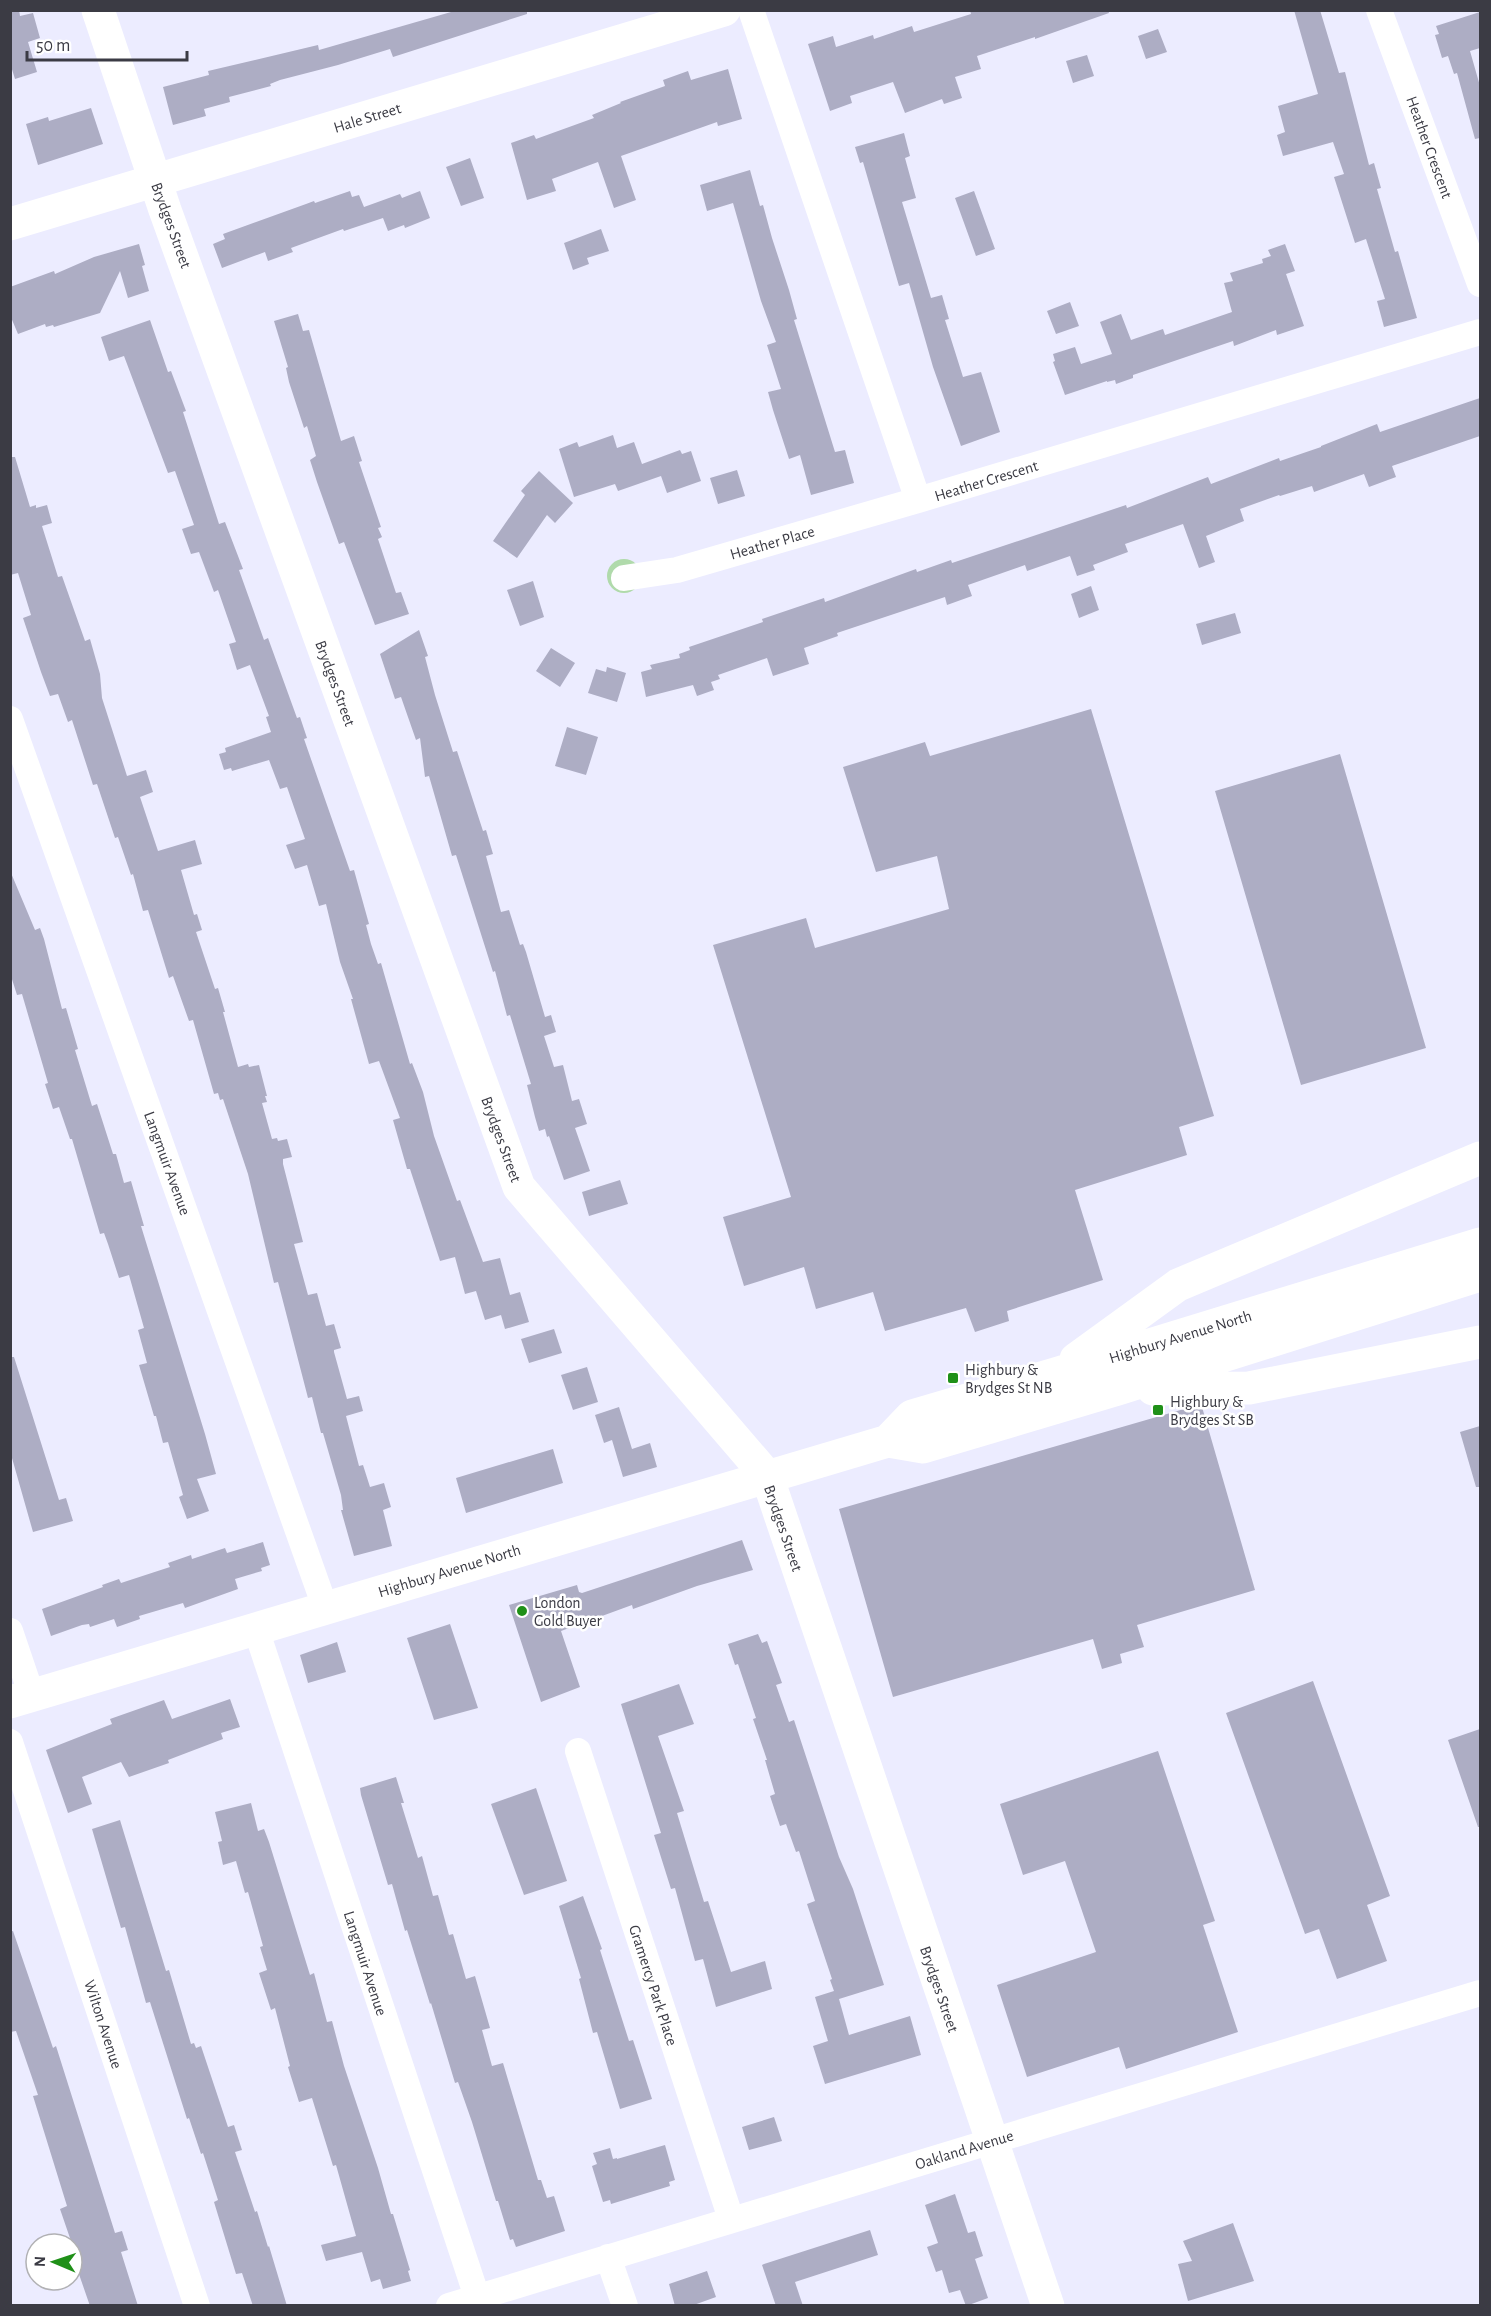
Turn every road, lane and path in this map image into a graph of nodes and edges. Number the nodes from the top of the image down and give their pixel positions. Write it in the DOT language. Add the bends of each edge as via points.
graph roads {
  1 [pos="99,10"];
  2 [pos="724,10"];
  3 [pos="751,10"];
  4 [pos="1379,10"];
  5 [pos="155,181"];
  6 [pos="10,224"];
  7 [pos="1480,284"];
  8 [pos="1480,332"];
  9 [pos="918,500"];
  10 [pos="624,578"];
  11 [pos="10,719"];
  12 [pos="1480,1158"];
  13 [pos="1480,1244"];
  14 [pos="1480,1275"];
  15 [pos="1480,1342"];
  16 [pos="1055,1374"];
  17 [pos="1118,1389"];
  18 [pos="888,1441"];
  19 [pos="767,1476"];
  20 [pos="325,1607"];
  21 [pos="256,1629"];
  22 [pos="10,1631"];
  23 [pos="21,1699"];
  24 [pos="10,1742"];
  25 [pos="578,1751"];
  26 [pos="1480,1993"];
  27 [pos="991,2140"];
  28 [pos="731,2219"];
  29 [pos="608,2257"];
  30 [pos="477,2297"];
  31 [pos="197,2306"];
  32 [pos="449,2306"];
  33 [pos="625,2306"];
  34 [pos="1048,2306"];
  1 -- 5 [label="street, Brydges Street"];
  2 -- 5 [label="street, Hale Street"];
  3 -- 9 [label="street, Heather Crescent"];
  4 -- 7 [label="street, Heather Crescent"];
  5 -- 6 [label="street, Hale Street"];
  5 -- 19 [label="street, Brydges Street" via="519,1187"];
  8 -- 9 [label="street, Heather Crescent"];
  9 -- 10 [label="street, Heather Place" via="676,570"];
  11 -- 20 [label="street, Langmuir Avenue"];
  12 -- 16 [label="street" via="1178,1285"];
  13 -- 16 [label="street, Highbury Avenue North"];
  14 -- 17 [label="street, Highbury Avenue North"];
  15 -- 17 [label="street" via="1249,1388"];
  16 -- 18 [label="street, Highbury Avenue North" via="912,1416"];
  17 -- 18 [label="street, Highbury Avenue North" via="923,1447"];
  18 -- 19 [label="street, Highbury Avenue North"];
  19 -- 20 [label="street, Highbury Avenue North"];
  19 -- 27 [label="street, Brydges Street"];
  20 -- 21 [label="street, Highbury Avenue North"];
  21 -- 23 [label="street, Highbury Avenue North"];
  21 -- 30 [label="street, Langmuir Avenue"];
  22 -- 23 [label="street"];
  24 -- 31 [label="street, Wilton Avenue"];
  25 -- 28 [label="street, Gramercy Park Place"];
  26 -- 27 [label="street, Oakland Avenue"];
  27 -- 28 [label="street, Oakland Avenue"];
  27 -- 34 [label="street, Brydges Street"];
  28 -- 29 [label="street, Oakland Avenue"];
  29 -- 30 [label="street, Oakland Avenue"];
  29 -- 33 [label="street"];
  30 -- 32 [label="street, Oakland Avenue"];
}
